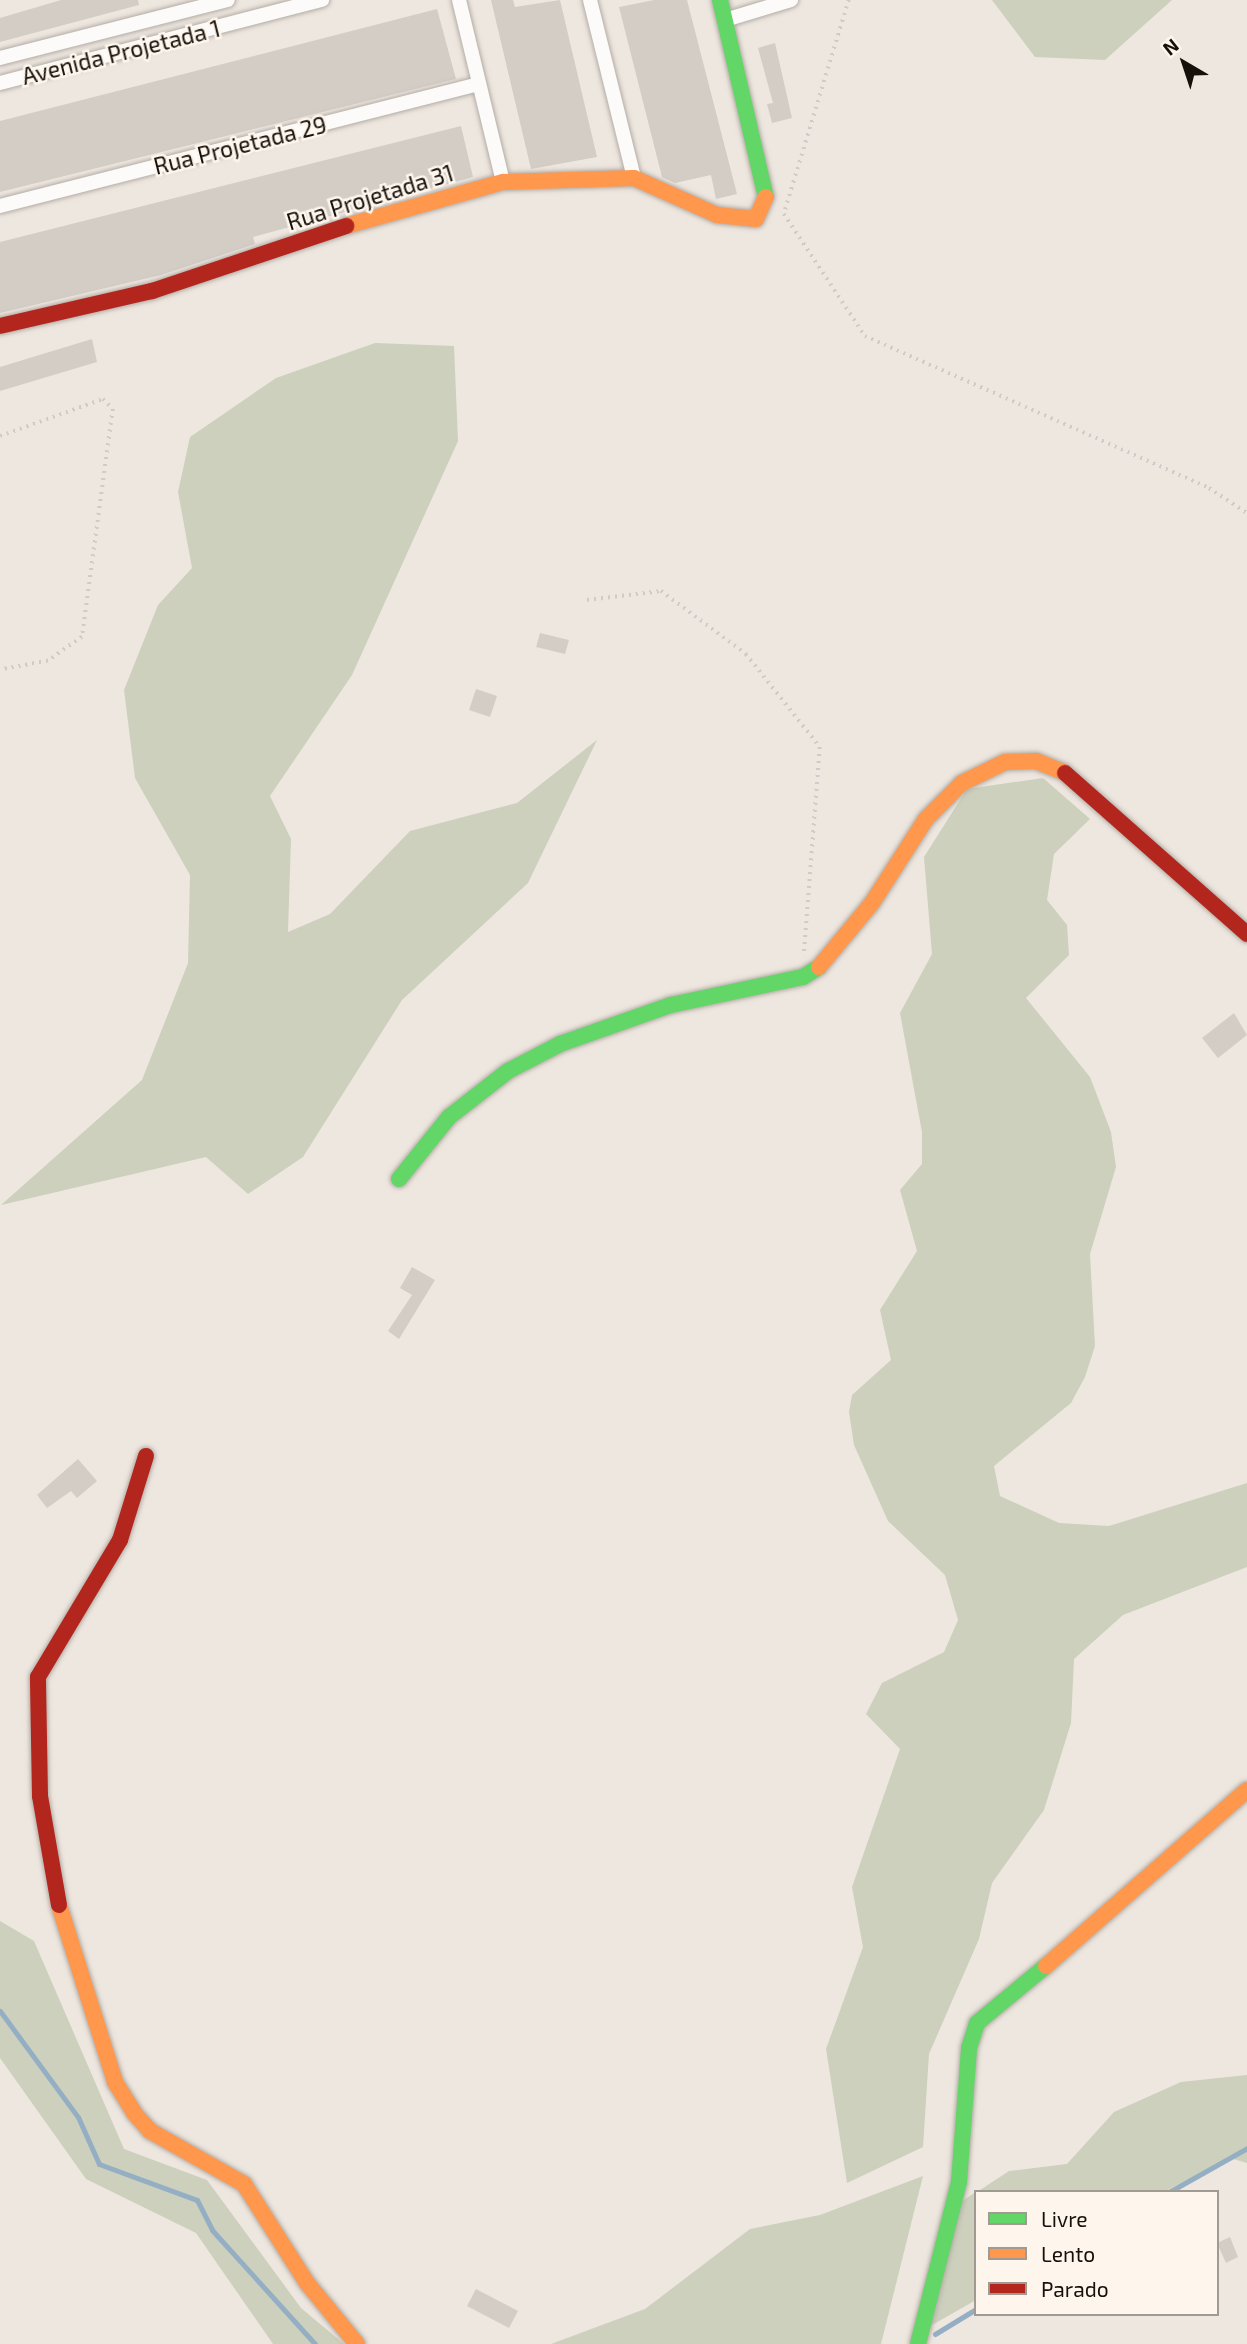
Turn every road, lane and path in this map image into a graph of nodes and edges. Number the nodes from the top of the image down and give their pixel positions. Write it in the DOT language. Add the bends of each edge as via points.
graph roads {
  1 [pos="228,0"];
  2 [pos="322,0"];
  3 [pos="459,0"];
  4 [pos="590,0"];
  5 [pos="720,0"];
  6 [pos="791,0"];
  7 [pos="849,0"];
  8 [pos="205,3"];
  9 [pos="725,20"];
  10 [pos="0,58"];
  11 [pos="0,83"];
  12 [pos="479,84"];
  13 [pos="634,178"];
  14 [pos="503,181"];
  15 [pos="0,206"];
  16 [pos="0,326"];
  17 [pos="0,436"];
  18 [pos="1247,513"];
  19 [pos="587,600"];
  20 [pos="0,670"];
  21 [pos="1247,934"];
  22 [pos="803,977"];
  23 [pos="399,1179"];
  24 [pos="146,1457"];
  25 [pos="1247,1790"];
  26 [pos="357,2344"];
  27 [pos="918,2344"];
  1 -- 8 [label="street, Avenida Projetada 1"];
  2 -- 11 [label="street, Avenida Projetada 1"];
  3 -- 12 [label="street"];
  4 -- 13 [label="street"];
  5 -- 9 [label="street"];
  6 -- 9 [label="street"];
  7 -- 18 [label="path" via="784,214 865,336 1209,488"];
  8 -- 10 [label="street, Avenida Projetada 1"];
  9 -- 13 [label="street, Rua Projetada 31" via="768,192 756,219 717,215"];
  12 -- 14 [label="street"];
  12 -- 15 [label="street, Rua Projetada 29"];
  13 -- 14 [label="street, Rua Projetada 31"];
  14 -- 16 [label="street, Rua Projetada 31" via="402,207 152,291"];
  17 -- 20 [label="path" via="103,399 113,409 82,637 48,661"];
  19 -- 22 [label="path" via="661,591 746,654 820,747"];
  21 -- 22 [label="street" via="1070,775 1036,761 1005,762 962,783 926,819 838,949"];
  22 -- 23 [label="street" via="671,1005 560,1044 508,1071 449,1117"];
  24 -- 26 [label="street" via="143,1482 120,1540 38,1677 40,1796 66,1942 115,2082 134,2113 150,2131 244,2184 307,2283"];
  25 -- 27 [label="street" via="1189,1847 977,2023 969,2048 959,2182"];
}
